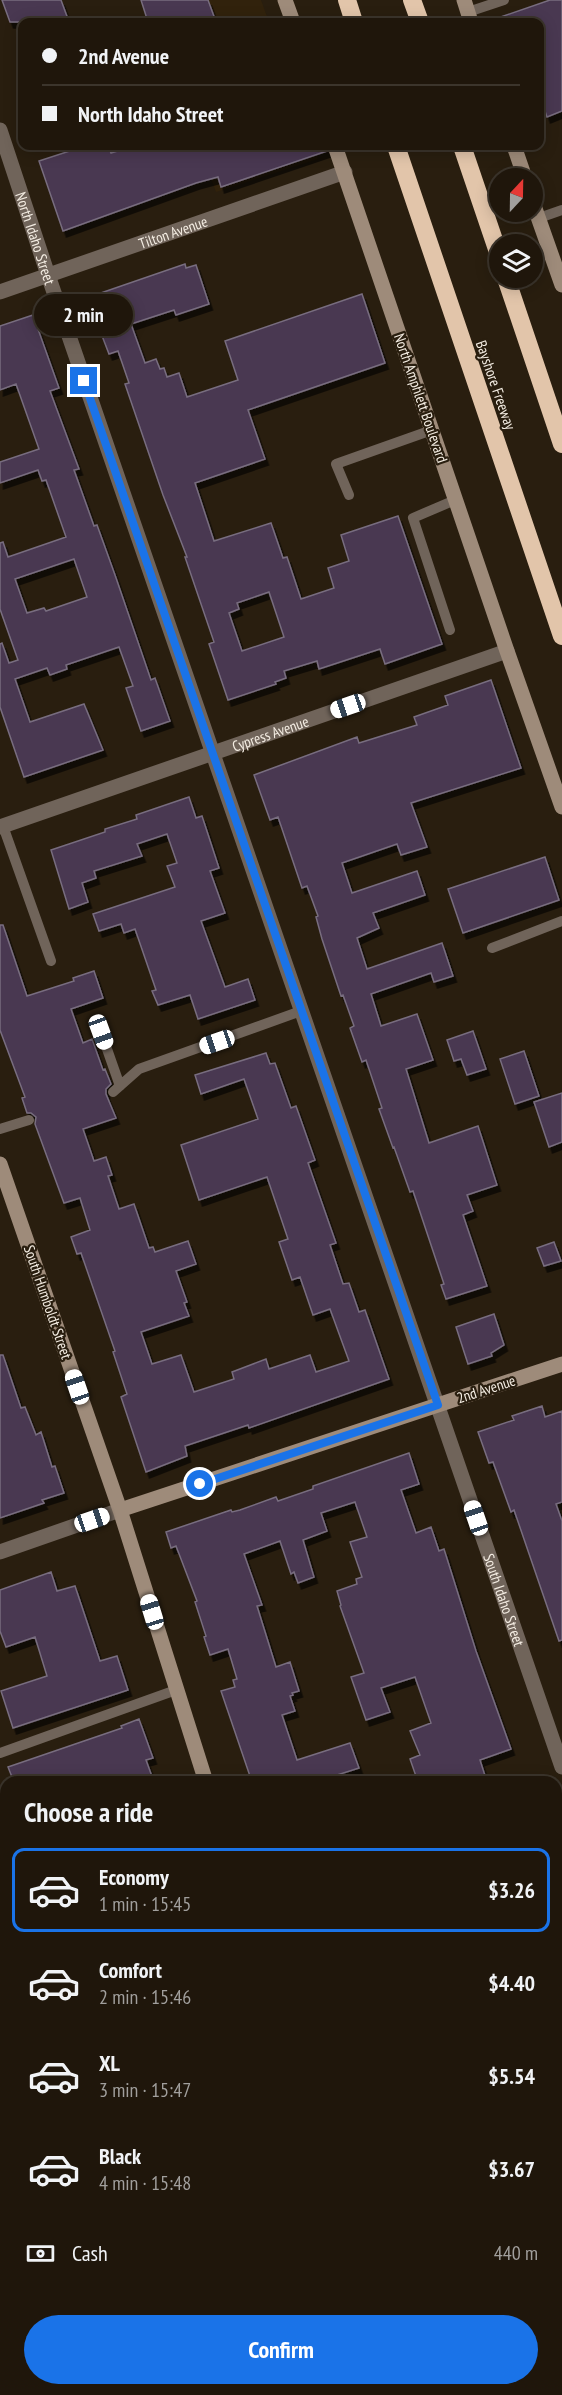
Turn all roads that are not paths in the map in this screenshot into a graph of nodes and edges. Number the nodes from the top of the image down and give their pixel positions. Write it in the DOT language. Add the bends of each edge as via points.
graph roads {
  1 [pos="285,0"];
  2 [pos="347,0"];
  3 [pos="412,0"];
  4 [pos="497,1"];
  5 [pos="468,11"];
  6 [pos="292,18"];
  7 [pos="353,18"];
  8 [pos="419,18"];
  9 [pos="0,130"];
  10 [pos="337,150"];
  11 [pos="397,150"];
  12 [pos="463,150"];
  13 [pos="515,150"];
  14 [pos="522,168"];
  15 [pos="345,172"];
  16 [pos="562,210"];
  17 [pos="543,217"];
  18 [pos="540,222"];
  19 [pos="492,234"];
  20 [pos="48,275"];
  21 [pos="562,285"];
  22 [pos="509,288"];
  23 [pos="0,292"];
  24 [pos="432,430"];
  25 [pos="562,444"];
  26 [pos="350,495"];
  27 [pos="455,500"];
  28 [pos="450,630"];
  29 [pos="562,636"];
  30 [pos="507,651"];
  31 [pos="212,754"];
  32 [pos="562,807"];
  33 [pos="1,827"];
  34 [pos="562,921"];
  35 [pos="492,948"];
  36 [pos="51,961"];
  37 [pos="301,1011"];
  38 [pos="101,1032"];
  39 [pos="29,1120"];
  40 [pos="0,1129"];
  41 [pos="0,1164"];
  42 [pos="562,1364"];
  43 [pos="438,1405"];
  44 [pos="120,1510"];
  45 [pos="0,1552"];
  46 [pos="176,1690"];
  47 [pos="0,1753"];
  48 [pos="562,1767"];
  49 [pos="204,1776"];
  1 -- 6 [label="street"];
  2 -- 7 [label="highway"];
  3 -- 8 [label="highway"];
  4 -- 5 [label="lane"];
  9 -- 20 [label="street, North Idaho Street"];
  10 -- 15 [label="street, North Amphlett Boulevard"];
  11 -- 29 [label="highway, Bayshore Freeway"];
  12 -- 19 [label="highway"];
  13 -- 14 [label="street"];
  15 -- 20 [label="street, Tilton Avenue"];
  15 -- 24 [label="street, North Amphlett Boulevard"];
  16 -- 17 [label="lane"];
  18 -- 21 [label="street"];
  20 -- 23 [label="street, Tilton Avenue"];
  20 -- 31 [label="street, North Idaho Street"];
  22 -- 25 [label="highway"];
  24 -- 26 [label="lane" via="336,464"];
  24 -- 27 [label="street, North Amphlett Boulevard"];
  27 -- 28 [label="lane" via="413,518"];
  27 -- 30 [label="street, North Amphlett Boulevard"];
  30 -- 31 [label="street, Cypress Avenue"];
  30 -- 32 [label="street, North Amphlett Boulevard"];
  31 -- 33 [label="street, Cypress Avenue"];
  31 -- 37 [label="street, South Idaho Street"];
  33 -- 36 [label="lane"];
  34 -- 35 [label="lane"];
  37 -- 38 [label="lane" via="139,1069 117,1089"];
  37 -- 43 [label="street, South Idaho Street"];
  39 -- 40 [label="lane"];
  41 -- 44 [label="street, South Humboldt Street"];
  42 -- 43 [label="street, 2nd Avenue"];
  43 -- 44 [label="street, 2nd Avenue"];
  43 -- 48 [label="street, South Idaho Street"];
  44 -- 45 [label="street, 2nd Avenue"];
  44 -- 46 [label="street, South Humboldt Street"];
  46 -- 47 [label="lane"];
  46 -- 49 [label="street, South Humboldt Street"];
}
